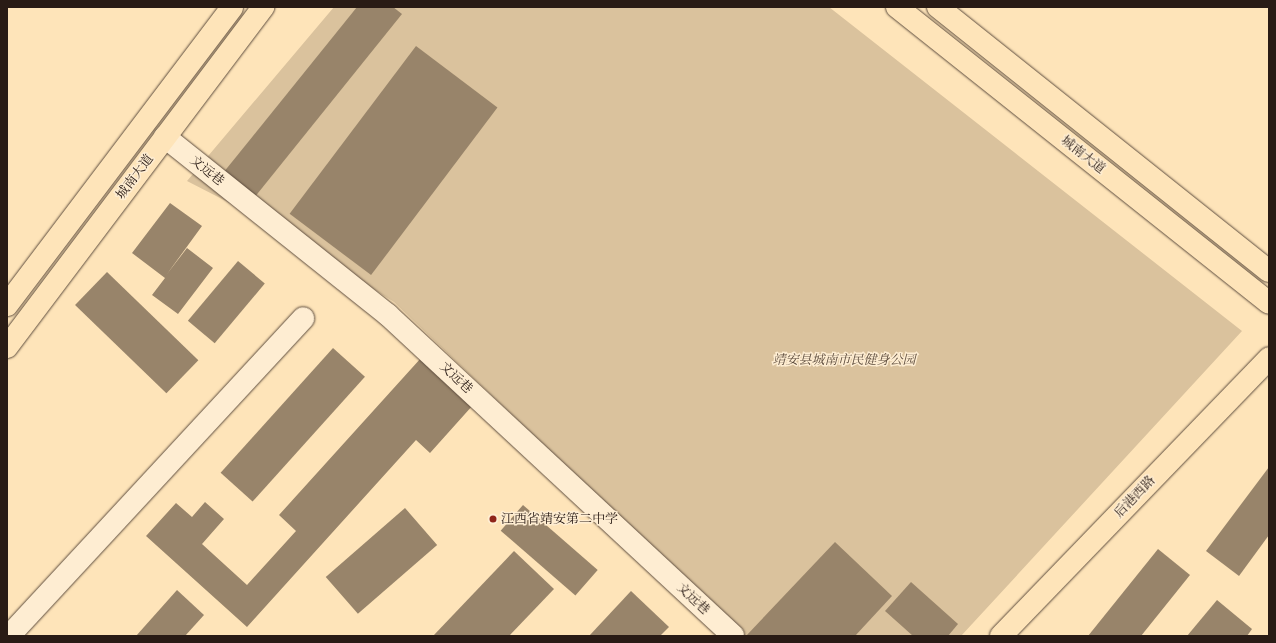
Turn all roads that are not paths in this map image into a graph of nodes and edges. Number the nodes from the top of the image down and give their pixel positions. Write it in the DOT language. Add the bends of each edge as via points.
graph roads {
  1 [pos="232,7"];
  2 [pos="264,7"];
  3 [pos="897,7"];
  4 [pos="938,7"];
  5 [pos="165,137"];
  6 [pos="1269,271"];
  7 [pos="1269,303"];
  8 [pos="7,305"];
  9 [pos="303,318"];
  10 [pos="7,347"];
  11 [pos="1269,358"];
  12 [pos="9,636"];
  13 [pos="733,636"];
  14 [pos="1001,636"];
  1 -- 8 [label="main road, 城南大道"];
  2 -- 5 [label="main road, 城南大道"];
  3 -- 7 [label="main road, 城南大道"];
  4 -- 6 [label="main road, 城南大道"];
  5 -- 10 [label="main road, 城南大道"];
  5 -- 13 [label="street, 文远巷" via="388,316"];
  9 -- 12 [label="street"];
  11 -- 14 [label="main road, 后港西路"];
}
